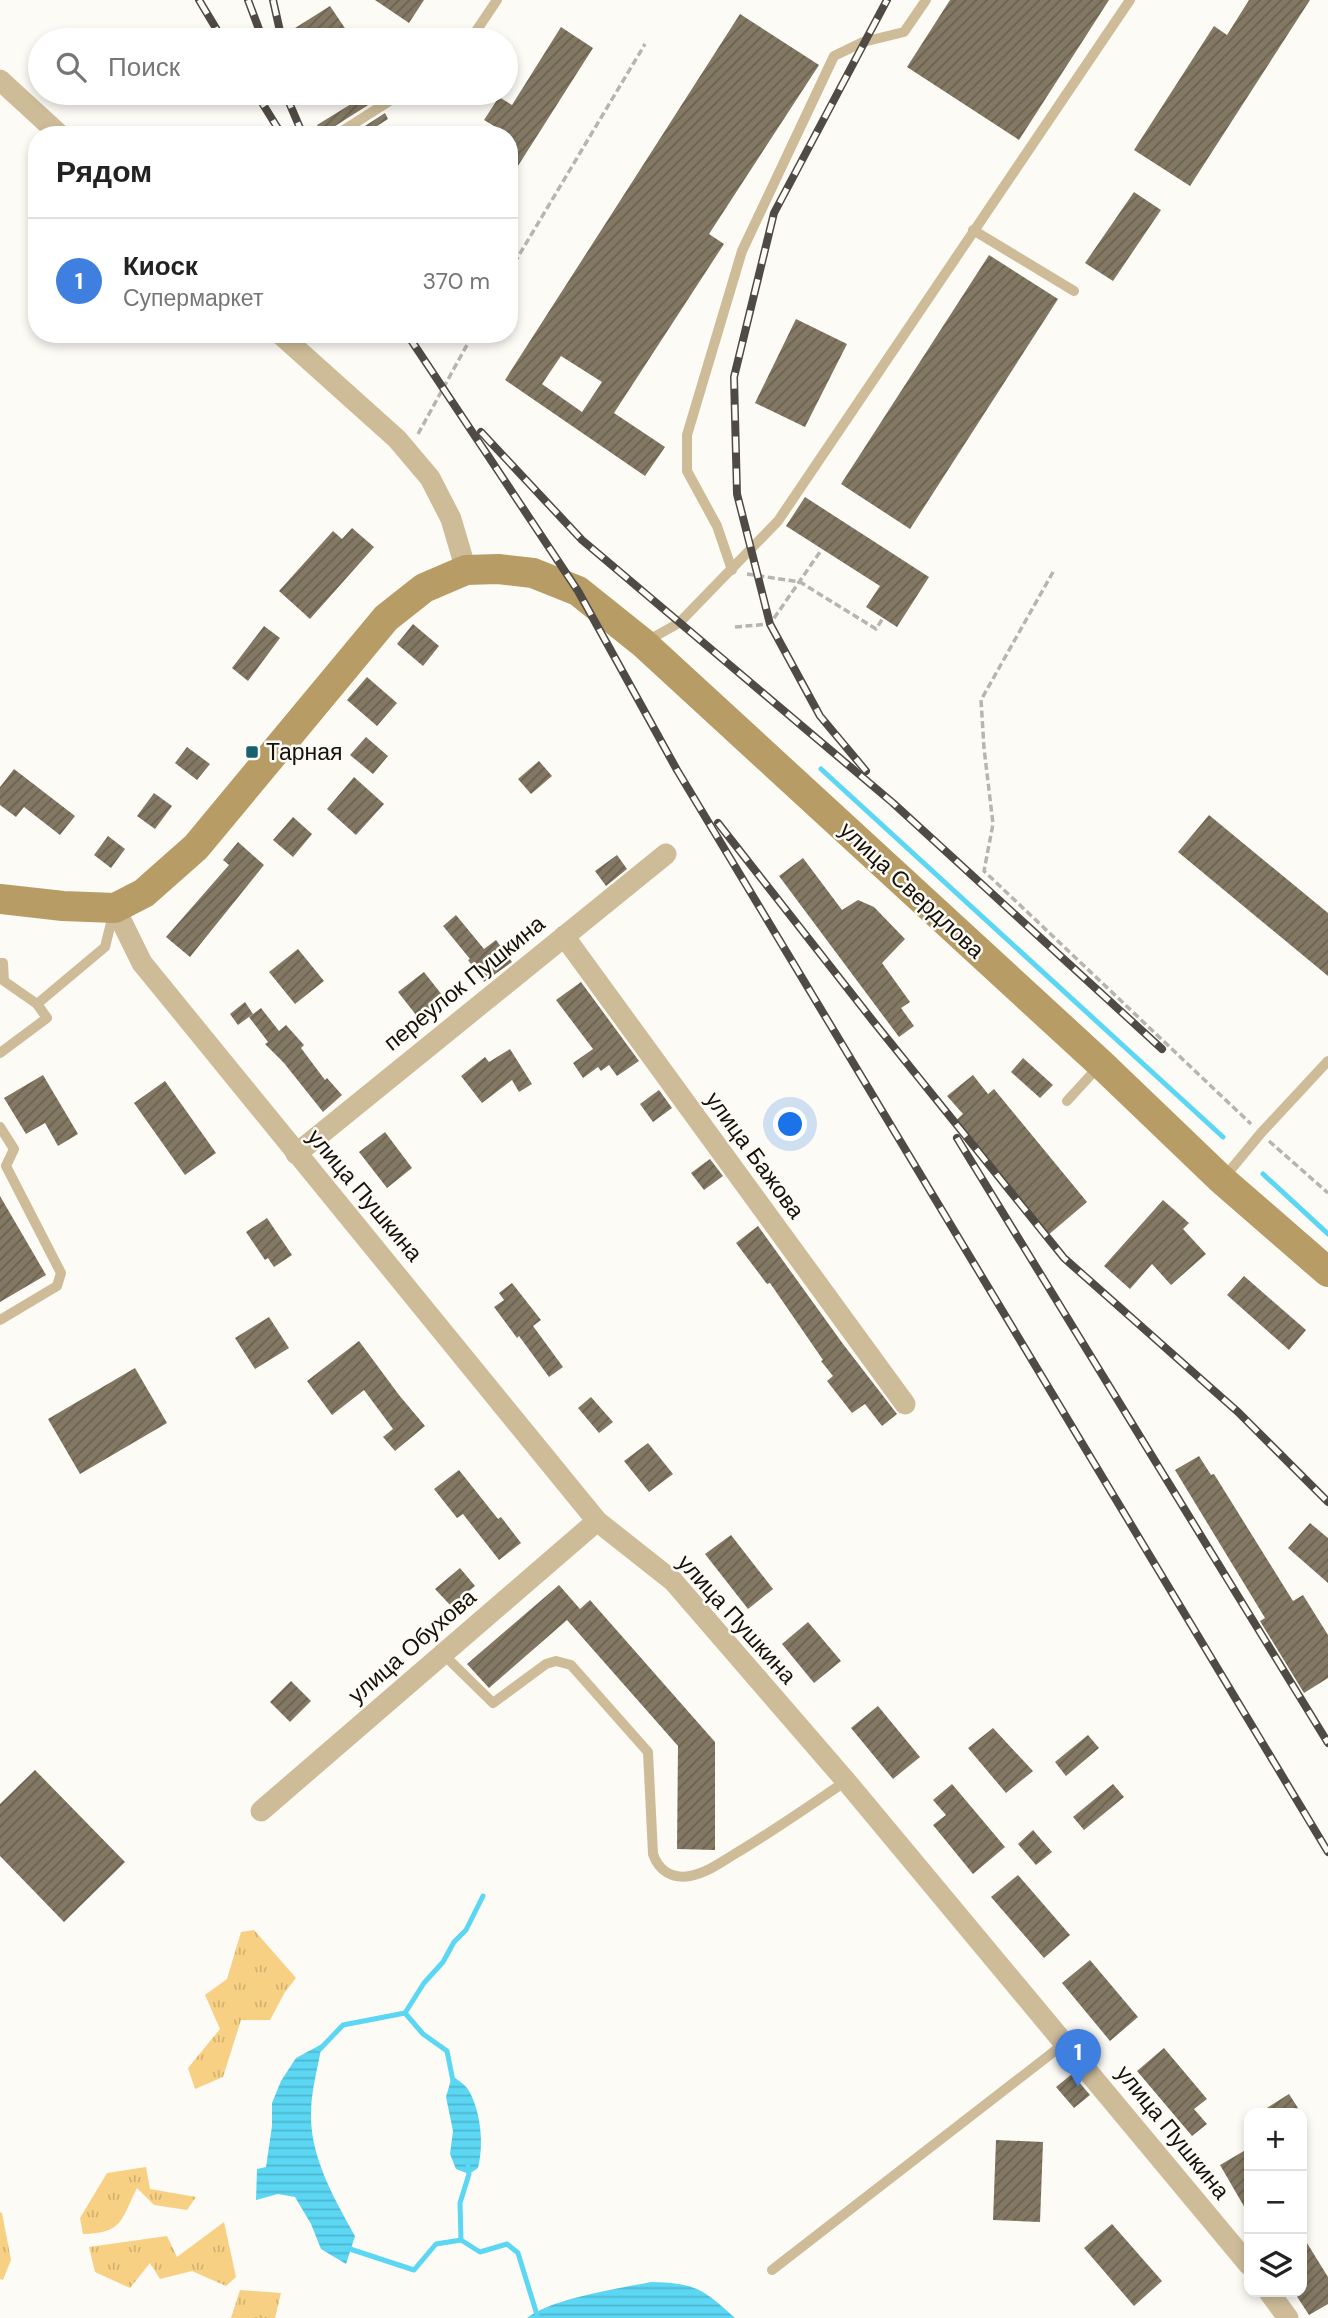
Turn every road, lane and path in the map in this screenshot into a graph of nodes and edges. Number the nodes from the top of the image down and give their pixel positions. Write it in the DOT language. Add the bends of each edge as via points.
graph roads {
  1 [pos="498,0"];
  2 [pos="926,0"];
  3 [pos="1130,0"];
  4 [pos="478,28"];
  5 [pos="645,44"];
  6 [pos="0,80"];
  7 [pos="383,105"];
  8 [pos="50,126"];
  9 [pos="350,126"];
  10 [pos="973,230"];
  11 [pos="518,257"];
  12 [pos="1074,291"];
  13 [pos="290,343"];
  14 [pos="468,343"];
  15 [pos="408,452"];
  16 [pos="822,549"];
  17 [pos="466,570"];
  18 [pos="732,570"];
  19 [pos="1053,572"];
  20 [pos="800,582"];
  21 [pos="883,618"];
  22 [pos="735,627"];
  23 [pos="643,643"];
  24 [pos="666,854"];
  25 [pos="0,899"];
  26 [pos="114,908"];
  27 [pos="564,936"];
  28 [pos="0,963"];
  29 [pos="37,1004"];
  30 [pos="0,1053"];
  31 [pos="1328,1061"];
  32 [pos="1101,1064"];
  33 [pos="1067,1101"];
  34 [pos="0,1127"];
  35 [pos="1261,1133"];
  36 [pos="296,1154"];
  37 [pos="1222,1180"];
  38 [pos="1328,1193"];
  39 [pos="1328,1272"];
  40 [pos="0,1320"];
  41 [pos="905,1404"];
  42 [pos="597,1521"];
  43 [pos="443,1654"];
  44 [pos="846,1781"];
  45 [pos="261,1811"];
  46 [pos="1065,2043"];
  47 [pos="1244,2259"];
  48 [pos="772,2270"];
  49 [pos="1273,2297"];
  50 [pos="1288,2318"];
  1 -- 4 [label="lane"];
  2 -- 18 [label="lane" via="904,32 863,42 834,56 741,251 687,435 687,471 717,526"];
  3 -- 10 [label="lane"];
  5 -- 11 [label="path"];
  6 -- 8 [label="street"];
  7 -- 9 [label="lane"];
  10 -- 12 [label="lane"];
  10 -- 18 [label="lane" via="778,521"];
  13 -- 15 [label="street"];
  14 -- 15 [label="path"];
  15 -- 17 [label="street" via="430,478 451,519"];
  16 -- 20 [label="path"];
  17 -- 23 [label="main road, улица Свердлова" via="533,573 578,591"];
  17 -- 26 [label="main road" via="424,588 386,618 196,847 144,893"];
  18 -- 20 [label="path"];
  18 -- 23 [label="lane" via="679,623"];
  19 -- 35 [label="path" via="981,700 993,824 984,871"];
  20 -- 21 [label="path" via="876,629"];
  20 -- 22 [label="path" via="770,624"];
  23 -- 32 [label="main road, улица Свердлова"];
  24 -- 27 [label="street, переулок Пушкина"];
  25 -- 26 [label="main road"];
  26 -- 29 [label="lane" via="105,947"];
  26 -- 36 [label="street, улица Пушкина" via="142,963"];
  27 -- 36 [label="street, переулок Пушкина"];
  27 -- 41 [label="street, улица Бажова"];
  28 -- 29 [label="lane" via="4,981"];
  29 -- 30 [label="lane" via="47,1018"];
  31 -- 35 [label="lane"];
  32 -- 33 [label="lane"];
  32 -- 37 [label="main road, улица Свердлова"];
  34 -- 40 [label="lane" via="13,1149 6,1166 61,1273 57,1286"];
  35 -- 37 [label="lane"];
  35 -- 38 [label="path"];
  36 -- 42 [label="street, улица Пушкина"];
  37 -- 39 [label="main road, улица Свердлова"];
  42 -- 43 [label="street, улица Обухова"];
  42 -- 44 [label="street, улица Пушкина" via="673,1581"];
  43 -- 44 [label="lane" via="493,1703 546,1664 571,1665 648,1752 653,1854 663,1871 676,1876 705,1871"];
  43 -- 45 [label="street, улица Обухова"];
  44 -- 46 [label="street, улица Пушкина"];
  46 -- 47 [label="street, улица Пушкина"];
  46 -- 48 [label="lane"];
  49 -- 50 [label="street"];
}
